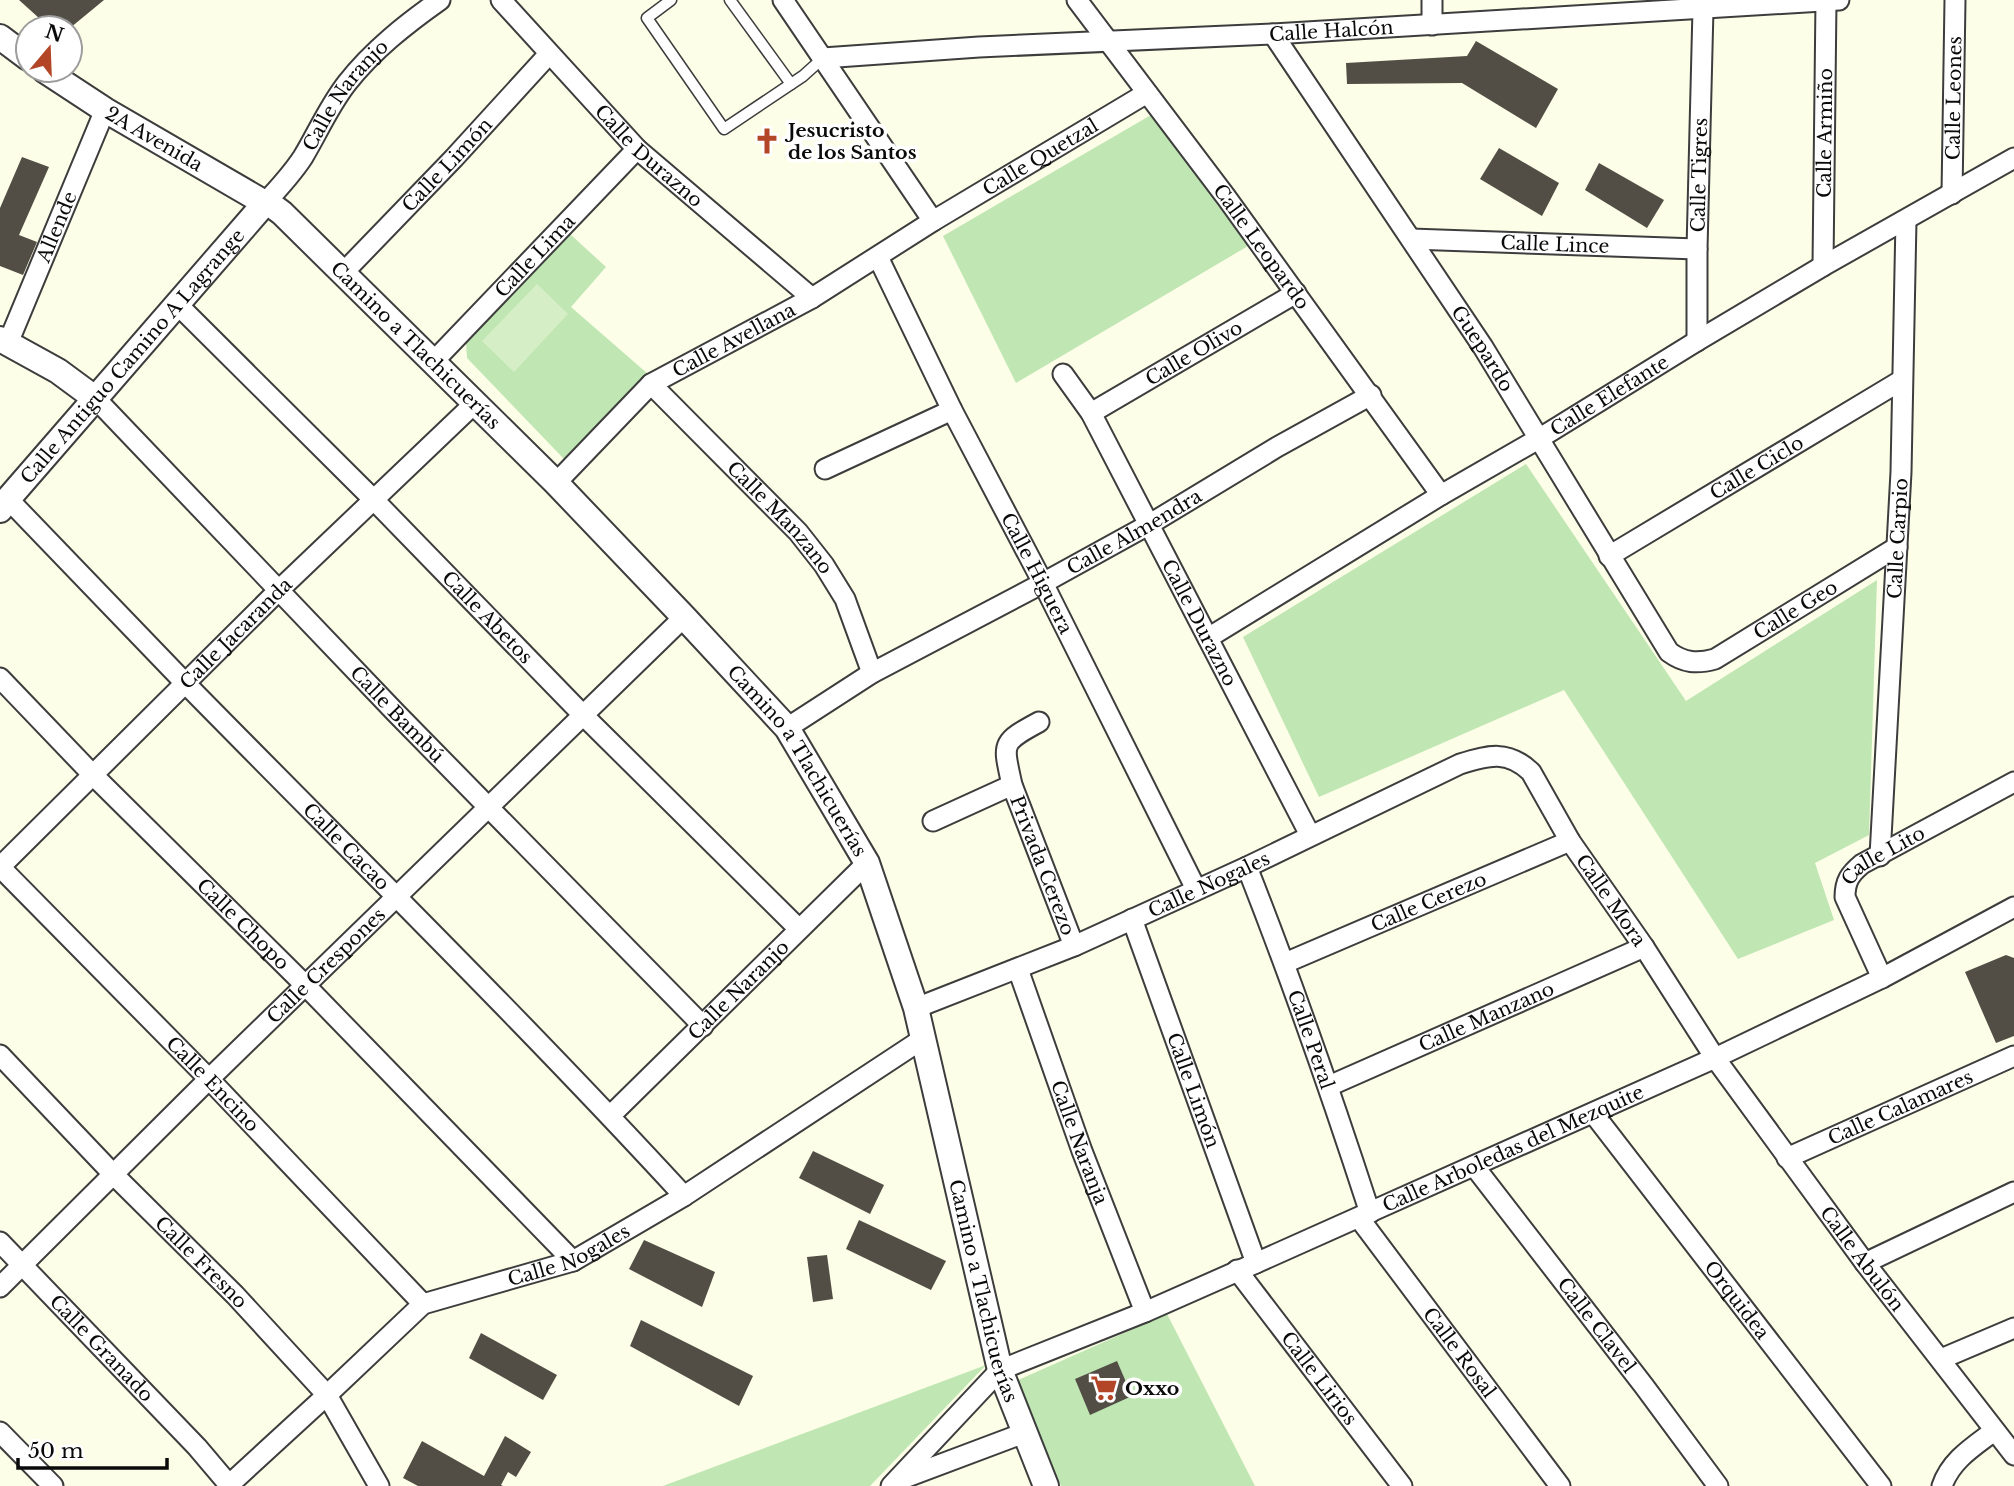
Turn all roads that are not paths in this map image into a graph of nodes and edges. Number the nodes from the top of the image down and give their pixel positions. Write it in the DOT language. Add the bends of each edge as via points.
graph roads {
  1 [pos="440,0"];
  2 [pos="501,0"];
  3 [pos="671,0"];
  4 [pos="730,0"];
  5 [pos="783,0"];
  6 [pos="1077,0"];
  7 [pos="1432,0"];
  8 [pos="1826,0"];
  9 [pos="1839,0"];
  10 [pos="1955,0"];
  11 [pos="1703,9"];
  12 [pos="1432,25"];
  13 [pos="1273,34"];
  14 [pos="1108,42"];
  15 [pos="549,54"];
  16 [pos="823,58"];
  17 [pos="65,84"];
  18 [pos="790,84"];
  19 [pos="1147,93"];
  20 [pos="105,110"];
  21 [pos="637,149"];
  22 [pos="2014,158"];
  23 [pos="1952,194"];
  24 [pos="265,203"];
  25 [pos="1906,220"];
  26 [pos="933,221"];
  27 [pos="1411,239"];
  28 [pos="1697,249"];
  29 [pos="878,257"];
  30 [pos="1823,266"];
  31 [pos="343,273"];
  32 [pos="1296,293"];
  33 [pos="812,298"];
  34 [pos="177,304"];
  35 [pos="4,341"];
  36 [pos="1697,341"];
  37 [pos="433,362"];
  38 [pos="1063,374"];
  39 [pos="1902,380"];
  40 [pos="652,384"];
  41 [pos="1371,396"];
  42 [pos="96,399"];
  43 [pos="475,403"];
  44 [pos="952,410"];
  45 [pos="1091,413"];
  46 [pos="1540,438"];
  47 [pos="825,469"];
  48 [pos="556,483"];
  49 [pos="1441,495"];
  50 [pos="373,499"];
  51 [pos="4,505"];
  52 [pos="1150,524"];
  53 [pos="1898,547"];
  54 [pos="1609,556"];
  55 [pos="1043,583"];
  56 [pos="279,590"];
  57 [pos="684,617"];
  58 [pos="1208,638"];
  59 [pos="1688,662"];
  60 [pos="872,673"];
  61 [pos="0,678"];
  62 [pos="186,683"];
  63 [pos="583,715"];
  64 [pos="1039,722"];
  65 [pos="787,728"];
  66 [pos="1500,756"];
  67 [pos="92,774"];
  68 [pos="2014,782"];
  69 [pos="1012,785"];
  70 [pos="489,808"];
  71 [pos="933,821"];
  72 [pos="1310,835"];
  73 [pos="1570,841"];
  74 [pos="1880,856"];
  75 [pos="867,863"];
  76 [pos="0,867"];
  77 [pos="1247,867"];
  78 [pos="1196,889"];
  79 [pos="397,896"];
  80 [pos="2014,907"];
  81 [pos="1132,919"];
  82 [pos="799,929"];
  83 [pos="1074,946"];
  84 [pos="1644,947"];
  85 [pos="1285,964"];
  86 [pos="1018,969"];
  87 [pos="1882,978"];
  88 [pos="305,985"];
  89 [pos="916,1008"];
  90 [pos="703,1026"];
  91 [pos="924,1038"];
  92 [pos="0,1055"];
  93 [pos="2014,1056"];
  94 [pos="1715,1058"];
  95 [pos="209,1079"];
  96 [pos="1329,1086"];
  97 [pos="1593,1113"];
  98 [pos="610,1116"];
  99 [pos="1787,1158"];
  100 [pos="1474,1166"];
  101 [pos="114,1175"];
  102 [pos="2014,1192"];
  103 [pos="684,1196"];
  104 [pos="1364,1216"];
  105 [pos="0,1242"];
  106 [pos="573,1261"];
  107 [pos="1256,1263"];
  108 [pos="1865,1263"];
  109 [pos="23,1265"];
  110 [pos="1237,1270"];
  111 [pos="0,1287"];
  112 [pos="423,1304"];
  113 [pos="1145,1312"];
  114 [pos="2014,1328"];
  115 [pos="1941,1359"];
  116 [pos="1000,1370"];
  117 [pos="327,1395"];
  118 [pos="1994,1431"];
  119 [pos="0,1432"];
  120 [pos="1024,1433"];
  121 [pos="2014,1455"];
  122 [pos="893,1484"];
  123 [pos="230,1485"];
  124 [pos="53,1486"];
  125 [pos="379,1486"];
  126 [pos="1046,1486"];
  127 [pos="1402,1486"];
  128 [pos="1560,1486"];
  129 [pos="1718,1486"];
  130 [pos="1881,1486"];
  131 [pos="1942,1486"];
  1 -- 24 [label="street, Calle Naranjo" via="377,50 347,83 290,176"];
  2 -- 15 [label="street, Calle Durazno"];
  3 -- 18 [label="lane" via="647,18 724,129"];
  4 -- 18 [label="lane"];
  5 -- 16 [label="street"];
  6 -- 14 [label="street, Calle Leopardo"];
  7 -- 12 [label="street"];
  8 -- 9 [label="street, Calle Halcón"];
  8 -- 11 [label="street, Calle Halcón"];
  8 -- 30 [label="street, Calle Armiño"];
  10 -- 23 [label="street, Calle Leones"];
  11 -- 12 [label="street, Calle Halcón"];
  11 -- 28 [label="street, Calle Tigres"];
  12 -- 13 [label="street, Calle Halcón"];
  13 -- 14 [label="street, Calle Halcón"];
  13 -- 27 [label="street, Guepardo"];
  14 -- 16 [label="street, Calle Halcón"];
  14 -- 19 [label="street, Calle Leopardo"];
  15 -- 21 [label="street, Calle Durazno"];
  15 -- 31 [label="street, Calle Limón"];
  16 -- 18 [label="lane"];
  16 -- 26 [label="street"];
  17 -- 20 [label="street, 2A Avenida"];
  19 -- 26 [label="street, Calle Quetzal"];
  19 -- 32 [label="street, Calle Leopardo"];
  20 -- 24 [label="street, 2A Avenida"];
  20 -- 35 [label="street, Allende"];
  21 -- 33 [label="street, Calle Durazno"];
  21 -- 37 [label="street, Calle Lima"];
  22 -- 23 [label="street, Calle Elefante"];
  23 -- 25 [label="street, Calle Elefante"];
  24 -- 31 [label="street, Camino a Tlachicuerías" via="282,213"];
  24 -- 34 [label="street, Calle Antiguo Camino A Lagrange"];
  25 -- 30 [label="street, Calle Elefante"];
  25 -- 39 [label="street, Calle Carpio"];
  26 -- 29 [label="street, Calle Avellana"];
  27 -- 28 [label="street, Calle Lince"];
  27 -- 46 [label="street, Guepardo"];
  28 -- 36 [label="street, Calle Tigres"];
  29 -- 33 [label="street, Calle Avellana"];
  29 -- 44 [label="street, Calle Higuera"];
  30 -- 36 [label="street, Calle Elefante"];
  31 -- 37 [label="street, Camino a Tlachicuerías"];
  32 -- 41 [label="street, Calle Leopardo"];
  32 -- 45 [label="street, Calle Olivo"];
  33 -- 40 [label="street, Calle Avellana"];
  34 -- 42 [label="street, Calle Antiguo Camino A Lagrange"];
  34 -- 50 [label="street, Calle Abetos"];
  35 -- 42 [label="street"];
  36 -- 46 [label="street, Calle Elefante"];
  37 -- 43 [label="street, Camino a Tlachicuerías"];
  38 -- 45 [label="street, Calle Durazno"];
  39 -- 53 [label="street, Calle Carpio"];
  39 -- 54 [label="street, Calle Ciclo"];
  40 -- 48 [label="street, Calle Avellana"];
  40 -- 60 [label="street, Calle Manzano" via="824,565 845,599"];
  41 -- 49 [label="street, Calle Leopardo"];
  41 -- 52 [label="street, Calle Almendra"];
  42 -- 51 [label="street, Calle Antiguo Camino A Lagrange"];
  42 -- 56 [label="street, Calle Bambú"];
  43 -- 48 [label="street, Camino a Tlachicuerías"];
  43 -- 50 [label="street, Calle Jacaranda"];
  44 -- 47 [label="street"];
  44 -- 55 [label="street, Calle Higuera"];
  45 -- 52 [label="street, Calle Durazno"];
  46 -- 49 [label="street, Calle Elefante"];
  46 -- 54 [label="street, Guepardo"];
  48 -- 57 [label="street, Camino a Tlachicuerías"];
  49 -- 58 [label="street, Calle Elefante"];
  50 -- 56 [label="street, Calle Jacaranda"];
  50 -- 63 [label="street, Calle Abetos"];
  51 -- 62 [label="street, Calle Cacao"];
  52 -- 55 [label="street, Calle Almendra"];
  52 -- 58 [label="street, Calle Durazno"];
  53 -- 59 [label="street, Calle Geo" via="1714,659"];
  53 -- 74 [label="street, Calle Carpio"];
  54 -- 59 [label="street, Guepardo" via="1669,652"];
  55 -- 60 [label="street, Calle Almendra"];
  55 -- 78 [label="street, Calle Higuera"];
  56 -- 62 [label="street, Calle Jacaranda"];
  56 -- 70 [label="street, Calle Bambú"];
  57 -- 63 [label="street, Calle Crespones"];
  57 -- 65 [label="street, Camino a Tlachicuerías"];
  58 -- 72 [label="street, Calle Durazno"];
  60 -- 65 [label="street, Calle Almendra"];
  61 -- 67 [label="street, Calle Chopo"];
  62 -- 67 [label="street, Calle Jacaranda"];
  62 -- 79 [label="street, Calle Cacao"];
  63 -- 70 [label="street, Calle Crespones"];
  63 -- 82 [label="street, Calle Abetos"];
  64 -- 69 [label="street, Privada Cerezo" via="1009,741 1006,751"];
  65 -- 75 [label="street, Camino a Tlachicuerías"];
  66 -- 72 [label="street, Calle Nogales" via="1460,764"];
  66 -- 73 [label="street, Calle Mora" via="1522,763 1531,772"];
  67 -- 76 [label="street, Calle Jacaranda"];
  67 -- 88 [label="street, Calle Chopo"];
  68 -- 74 [label="street, Calle Lito"];
  69 -- 71 [label="street, Privada Cerezo"];
  69 -- 83 [label="street, Privada Cerezo"];
  70 -- 79 [label="street, Calle Crespones"];
  70 -- 90 [label="street, Calle Bambú"];
  72 -- 77 [label="street, Calle Nogales"];
  73 -- 84 [label="street, Calle Mora"];
  73 -- 85 [label="street, Calle Cerezo"];
  74 -- 87 [label="street, Calle Lito" via="1847,878 1845,897"];
  75 -- 82 [label="street, Calle Naranjo"];
  75 -- 89 [label="street, Camino a Tlachicuerías"];
  76 -- 95 [label="street, Calle Encino"];
  77 -- 78 [label="street, Calle Nogales"];
  77 -- 85 [label="street, Calle Peral"];
  78 -- 81 [label="street, Calle Nogales"];
  79 -- 88 [label="street, Calle Crespones"];
  79 -- 98 [label="street, Calle Cacao"];
  80 -- 87 [label="street, Calle Arboledas del Mezquite"];
  81 -- 83 [label="street, Calle Nogales"];
  81 -- 107 [label="street, Calle Limón"];
  82 -- 90 [label="street, Calle Naranjo"];
  83 -- 86 [label="street, Calle Nogales"];
  84 -- 94 [label="street, Calle Mora"];
  84 -- 96 [label="street, Calle Manzano"];
  85 -- 96 [label="street, Calle Peral"];
  86 -- 89 [label="street, Calle Nogales"];
  86 -- 113 [label="street, Calle Naranja"];
  87 -- 94 [label="street, Calle Arboledas del Mezquite"];
  88 -- 95 [label="street, Calle Crespones"];
  88 -- 106 [label="street, Calle Chopo"];
  89 -- 91 [label="street, Camino a Tlachicuerías"];
  90 -- 98 [label="street, Calle Naranjo"];
  91 -- 103 [label="street, Calle Nogales"];
  91 -- 116 [label="street, Camino a Tlachicuerías"];
  92 -- 101 [label="street, Calle Fresno"];
  93 -- 99 [label="street, Calle Calamares"];
  94 -- 97 [label="street, Calle Arboledas del Mezquite"];
  94 -- 99 [label="street, Calle Abulón"];
  95 -- 101 [label="street, Calle Crespones"];
  95 -- 112 [label="street, Calle Encino"];
  96 -- 104 [label="street, Calle Peral"];
  97 -- 100 [label="street, Calle Arboledas del Mezquite"];
  97 -- 130 [label="street, Orquidea"];
  98 -- 103 [label="street, Calle Cacao"];
  99 -- 108 [label="street, Calle Abulón"];
  100 -- 104 [label="street, Calle Arboledas del Mezquite"];
  100 -- 129 [label="street, Calle Clavel"];
  101 -- 109 [label="street, Calle Crespones"];
  101 -- 117 [label="street, Calle Fresno"];
  102 -- 108 [label="street"];
  103 -- 106 [label="street, Calle Nogales"];
  104 -- 107 [label="street, Calle Arboledas del Mezquite"];
  104 -- 128 [label="street, Calle Rosal"];
  105 -- 109 [label="street, Calle Granado"];
  106 -- 112 [label="street, Calle Nogales"];
  107 -- 110 [label="street, Calle Arboledas del Mezquite"];
  108 -- 115 [label="street, Calle Abulón"];
  109 -- 111 [label="street, Calle Crespones"];
  109 -- 123 [label="street, Calle Granado"];
  110 -- 113 [label="street, Calle Arboledas del Mezquite"];
  110 -- 127 [label="street, Calle Lirios"];
  112 -- 117 [label="street, Calle Nogales"];
  113 -- 116 [label="street, Calle Arboledas del Mezquite"];
  114 -- 115 [label="street"];
  115 -- 118 [label="street, Calle Abulón"];
  116 -- 120 [label="street, Camino a Tlachicuerías"];
  116 -- 122 [label="street"];
  117 -- 123 [label="street, Calle Nogales"];
  117 -- 125 [label="street, Calle Fresno"];
  118 -- 121 [label="street, Calle Abulón"];
  118 -- 131 [label="street" via="1959,1457"];
  119 -- 124 [label="street"];
  120 -- 122 [label="street"];
  120 -- 126 [label="street, Camino a Tlachicuerías"];
}
